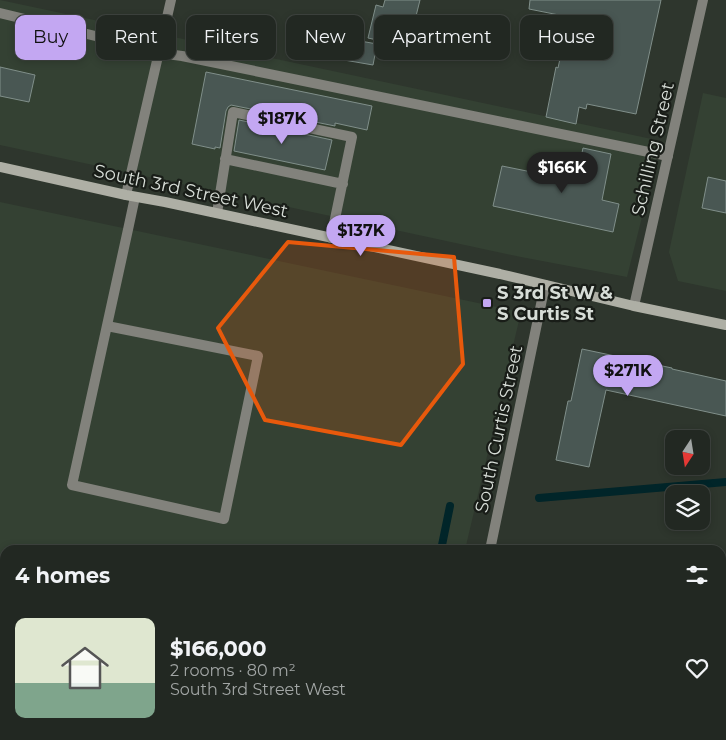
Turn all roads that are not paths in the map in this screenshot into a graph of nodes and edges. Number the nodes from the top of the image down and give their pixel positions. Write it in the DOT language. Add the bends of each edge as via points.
graph roads {
  1 [pos="171,0"];
  2 [pos="703,0"];
  3 [pos="0,13"];
  4 [pos="168,15"];
  5 [pos="96,36"];
  6 [pos="176,55"];
  7 [pos="159,60"];
  8 [pos="668,156"];
  9 [pos="225,159"];
  10 [pos="0,167"];
  11 [pos="343,184"];
  12 [pos="131,196"];
  13 [pos="217,213"];
  14 [pos="331,238"];
  15 [pos="545,285"];
  16 [pos="634,306"];
  17 [pos="726,325"];
  18 [pos="107,326"];
  19 [pos="491,545"];
  1 -- 4 [label="street"];
  2 -- 8 [label="street, Schilling Street"];
  3 -- 5 [label="street"];
  6 -- 8 [label="street"];
  7 -- 12 [label="street"];
  8 -- 16 [label="street, Schilling Street"];
  9 -- 11 [label="street"];
  9 -- 11 [label="street" via="233,112 352,136"];
  9 -- 13 [label="street"];
  10 -- 12 [label="main road, South 3rd Street West"];
  11 -- 14 [label="street"];
  12 -- 13 [label="main road, South 3rd Street West"];
  12 -- 18 [label="street"];
  13 -- 14 [label="main road, South 3rd Street West"];
  14 -- 15 [label="main road, South 3rd Street West"];
  15 -- 16 [label="main road, South 3rd Street West"];
  15 -- 19 [label="street, South Curtis Street"];
  16 -- 17 [label="main road, South 3rd Street West"];
  18 -- 18 [label="street" via="72,485 224,519 258,356"];
}
